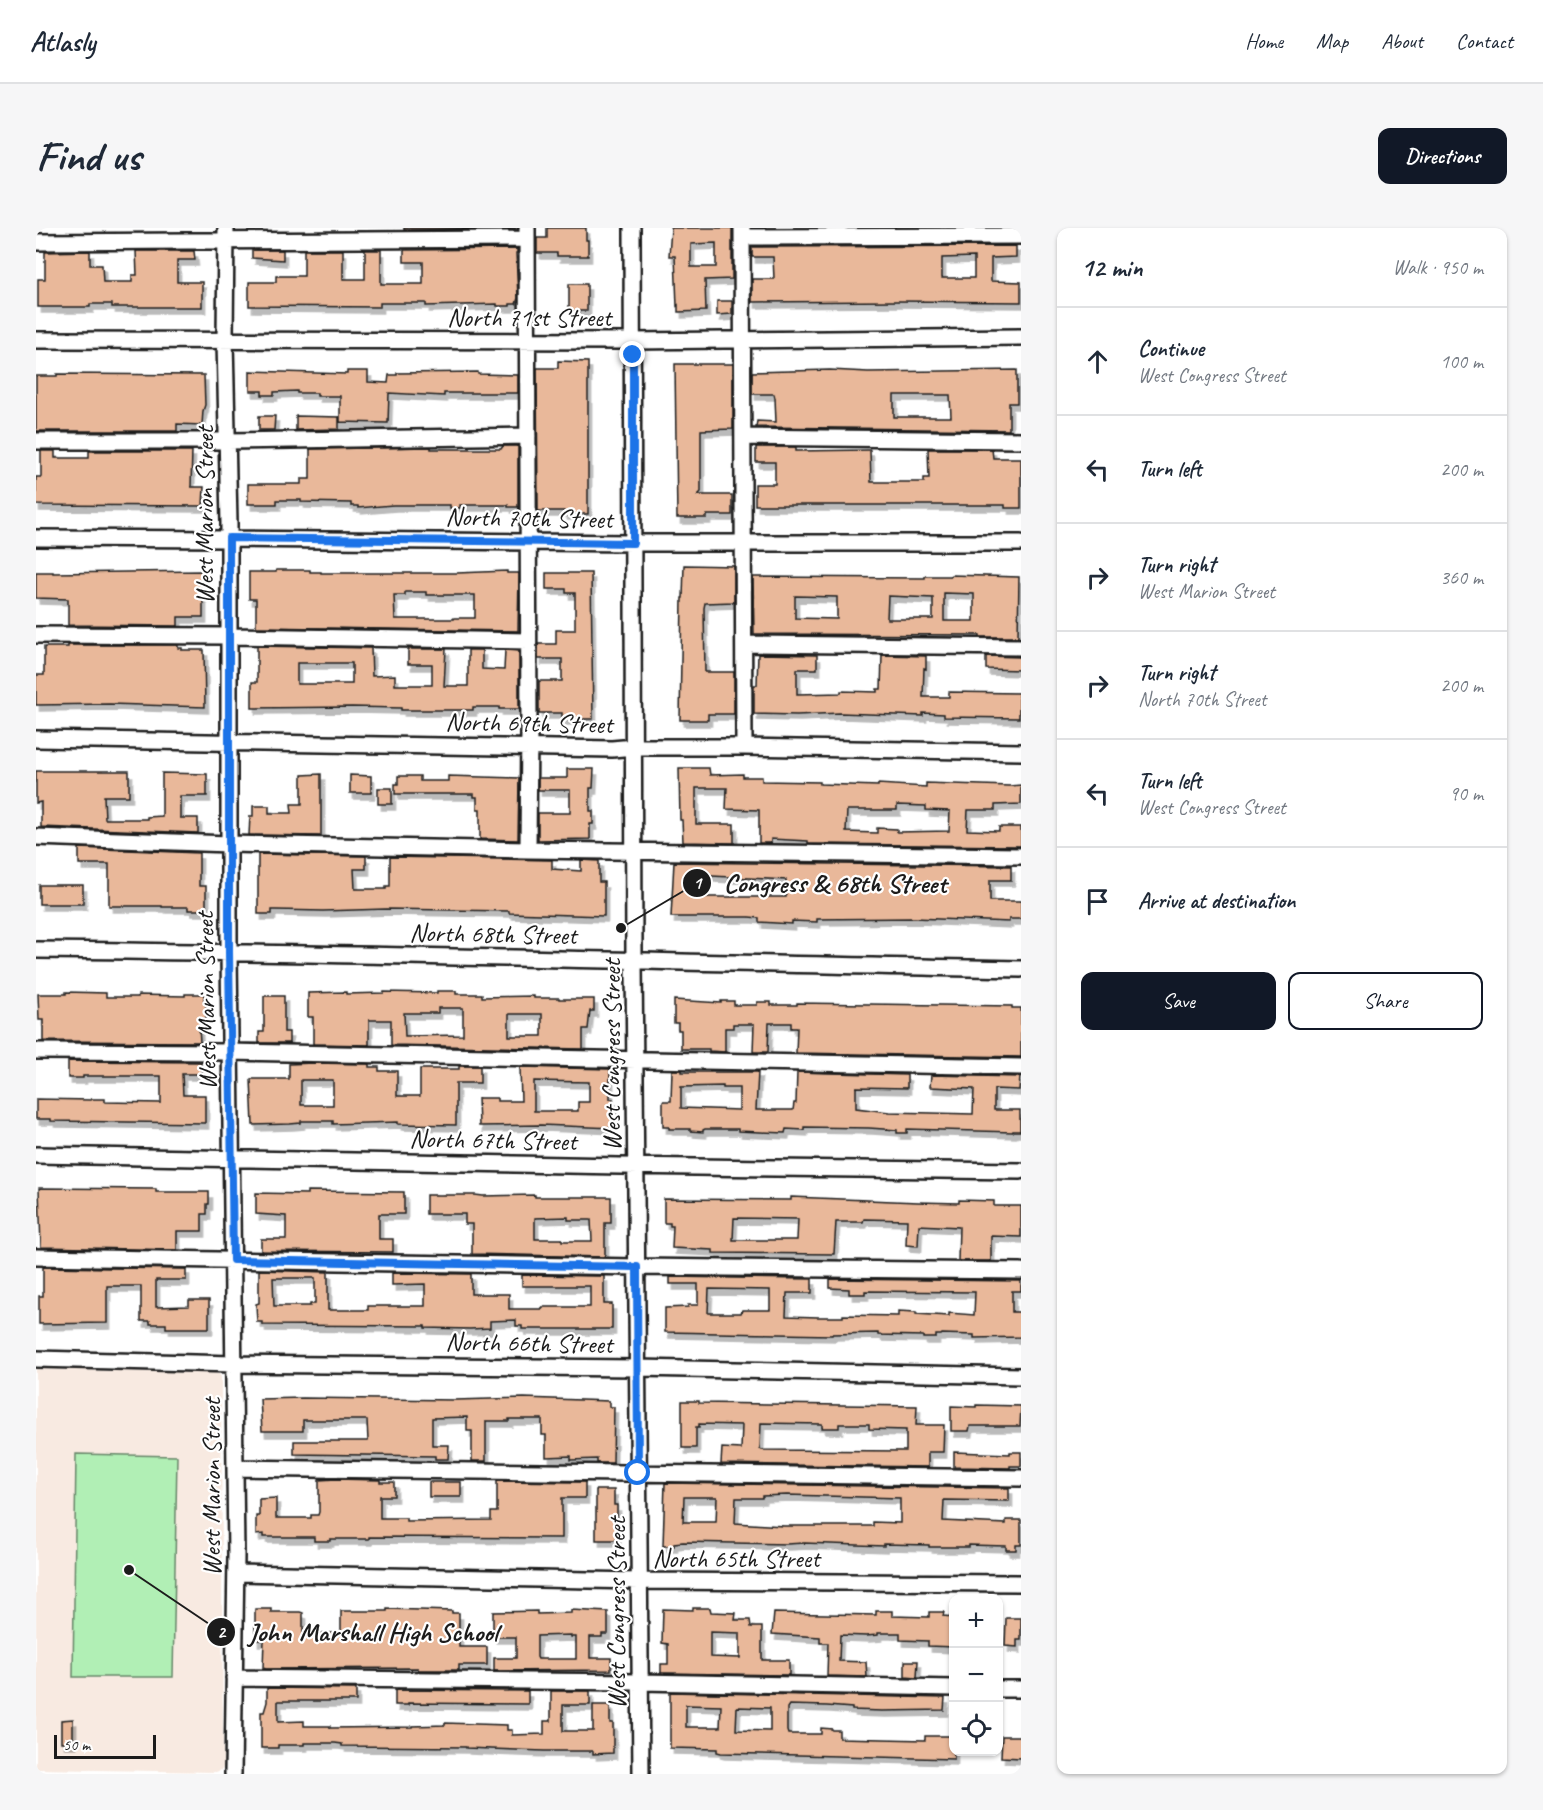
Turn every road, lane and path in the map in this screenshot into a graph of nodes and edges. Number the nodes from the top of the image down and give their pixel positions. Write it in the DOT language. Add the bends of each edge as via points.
graph roads {
  1 [pos="632,228"];
  2 [pos="742,232"];
  3 [pos="226,234"];
  4 [pos="527,234"];
  5 [pos="1021,236"];
  6 [pos="36,242"];
  7 [pos="1021,337"];
  8 [pos="36,340"];
  9 [pos="225,340"];
  10 [pos="743,340"];
  11 [pos="528,341"];
  12 [pos="633,341"];
  13 [pos="528,436"];
  14 [pos="743,437"];
  15 [pos="1021,440"];
  16 [pos="36,441"];
  17 [pos="228,441"];
  18 [pos="36,538"];
  19 [pos="229,538"];
  20 [pos="528,542"];
  21 [pos="633,543"];
  22 [pos="743,543"];
  23 [pos="1021,543"];
  24 [pos="36,635"];
  25 [pos="229,636"];
  26 [pos="528,641"];
  27 [pos="744,644"];
  28 [pos="1021,647"];
  29 [pos="36,740"];
  30 [pos="229,742"];
  31 [pos="634,747"];
  32 [pos="744,747"];
  33 [pos="529,748"];
  34 [pos="1021,752"];
  35 [pos="36,837"];
  36 [pos="229,844"];
  37 [pos="528,850"];
  38 [pos="634,850"];
  39 [pos="1021,856"];
  40 [pos="36,950"];
  41 [pos="229,952"];
  42 [pos="634,962"];
  43 [pos="1021,969"];
  44 [pos="36,1051"];
  45 [pos="230,1052"];
  46 [pos="635,1060"];
  47 [pos="1021,1067"];
  48 [pos="36,1155"];
  49 [pos="232,1160"];
  50 [pos="636,1166"];
  51 [pos="1021,1171"];
  52 [pos="36,1257"];
  53 [pos="233,1260"];
  54 [pos="637,1267"];
  55 [pos="1021,1271"];
  56 [pos="36,1359"];
  57 [pos="234,1364"];
  58 [pos="638,1368"];
  59 [pos="1021,1376"];
  60 [pos="235,1468"];
  61 [pos="638,1473"];
  62 [pos="1021,1478"];
  63 [pos="236,1574"];
  64 [pos="639,1581"];
  65 [pos="1021,1584"];
  66 [pos="234,1678"];
  67 [pos="640,1682"];
  68 [pos="949,1688"];
  69 [pos="1003,1689"];
  70 [pos="1021,1689"];
  71 [pos="233,1774"];
  72 [pos="641,1774"];
  1 -- 12 [label="street, West Congress Street"];
  2 -- 5 [label="street"];
  2 -- 10 [label="street"];
  3 -- 4 [label="street"];
  3 -- 6 [label="street"];
  3 -- 9 [label="street, West Marion Street"];
  4 -- 11 [label="street"];
  7 -- 10 [label="street, North 71st Street"];
  8 -- 9 [label="street, North 71st Street"];
  9 -- 11 [label="street, North 71st Street"];
  9 -- 17 [label="street, West Marion Street"];
  10 -- 12 [label="street, North 71st Street"];
  10 -- 14 [label="street"];
  11 -- 12 [label="street, North 71st Street"];
  11 -- 13 [label="street"];
  12 -- 21 [label="street, West Congress Street"];
  13 -- 17 [label="street"];
  13 -- 20 [label="street"];
  14 -- 15 [label="street"];
  14 -- 22 [label="street"];
  16 -- 17 [label="street"];
  17 -- 19 [label="street, West Marion Street"];
  18 -- 19 [label="street, North 70th Street"];
  19 -- 20 [label="street, North 70th Street"];
  19 -- 25 [label="street, West Marion Street"];
  20 -- 21 [label="street, North 70th Street"];
  20 -- 26 [label="street"];
  21 -- 22 [label="street, North 70th Street"];
  21 -- 31 [label="street, West Congress Street"];
  22 -- 23 [label="street, North 70th Street"];
  22 -- 27 [label="street"];
  24 -- 25 [label="street"];
  25 -- 26 [label="street"];
  25 -- 30 [label="street, West Marion Street"];
  26 -- 33 [label="street"];
  27 -- 28 [label="street"];
  27 -- 32 [label="street"];
  29 -- 30 [label="street, North 69th Street"];
  30 -- 33 [label="street, North 69th Street"];
  30 -- 36 [label="street, West Marion Street"];
  31 -- 32 [label="street, North 69th Street"];
  31 -- 33 [label="street, North 69th Street"];
  31 -- 38 [label="street, West Congress Street"];
  32 -- 34 [label="street, North 69th Street"];
  33 -- 37 [label="street"];
  35 -- 36 [label="street"];
  36 -- 37 [label="street"];
  36 -- 41 [label="street, West Marion Street"];
  37 -- 38 [label="street"];
  38 -- 39 [label="street"];
  38 -- 42 [label="street, West Congress Street"];
  40 -- 41 [label="street, North 68th Street"];
  41 -- 42 [label="street, North 68th Street"];
  41 -- 45 [label="street, West Marion Street"];
  42 -- 43 [label="street, North 68th Street"];
  42 -- 46 [label="street, West Congress Street"];
  44 -- 45 [label="street"];
  45 -- 46 [label="street"];
  45 -- 49 [label="street, West Marion Street"];
  46 -- 47 [label="street"];
  46 -- 50 [label="street, West Congress Street"];
  48 -- 49 [label="street, North 67th Street"];
  49 -- 50 [label="street, North 67th Street"];
  49 -- 53 [label="street, West Marion Street"];
  50 -- 51 [label="street, North 67th Street"];
  50 -- 54 [label="street, West Congress Street"];
  52 -- 53 [label="street"];
  53 -- 54 [label="street"];
  53 -- 57 [label="street, West Marion Street"];
  54 -- 55 [label="street"];
  54 -- 58 [label="street, West Congress Street"];
  56 -- 57 [label="street, North 66th Street"];
  57 -- 58 [label="street, North 66th Street"];
  57 -- 60 [label="street, West Marion Street"];
  58 -- 59 [label="street, North 66th Street"];
  58 -- 61 [label="street, West Congress Street"];
  60 -- 61 [label="street"];
  60 -- 63 [label="street, West Marion Street"];
  61 -- 62 [label="street"];
  61 -- 64 [label="street, West Congress Street"];
  63 -- 64 [label="street, North 65th Street"];
  63 -- 66 [label="street, West Marion Street"];
  64 -- 65 [label="street, North 65th Street"];
  64 -- 67 [label="street, West Congress Street"];
  66 -- 67 [label="street"];
  66 -- 71 [label="street, West Marion Street"];
  67 -- 68 [label="street"];
  67 -- 72 [label="street, West Congress Street"];
  69 -- 70 [label="street"];
}
